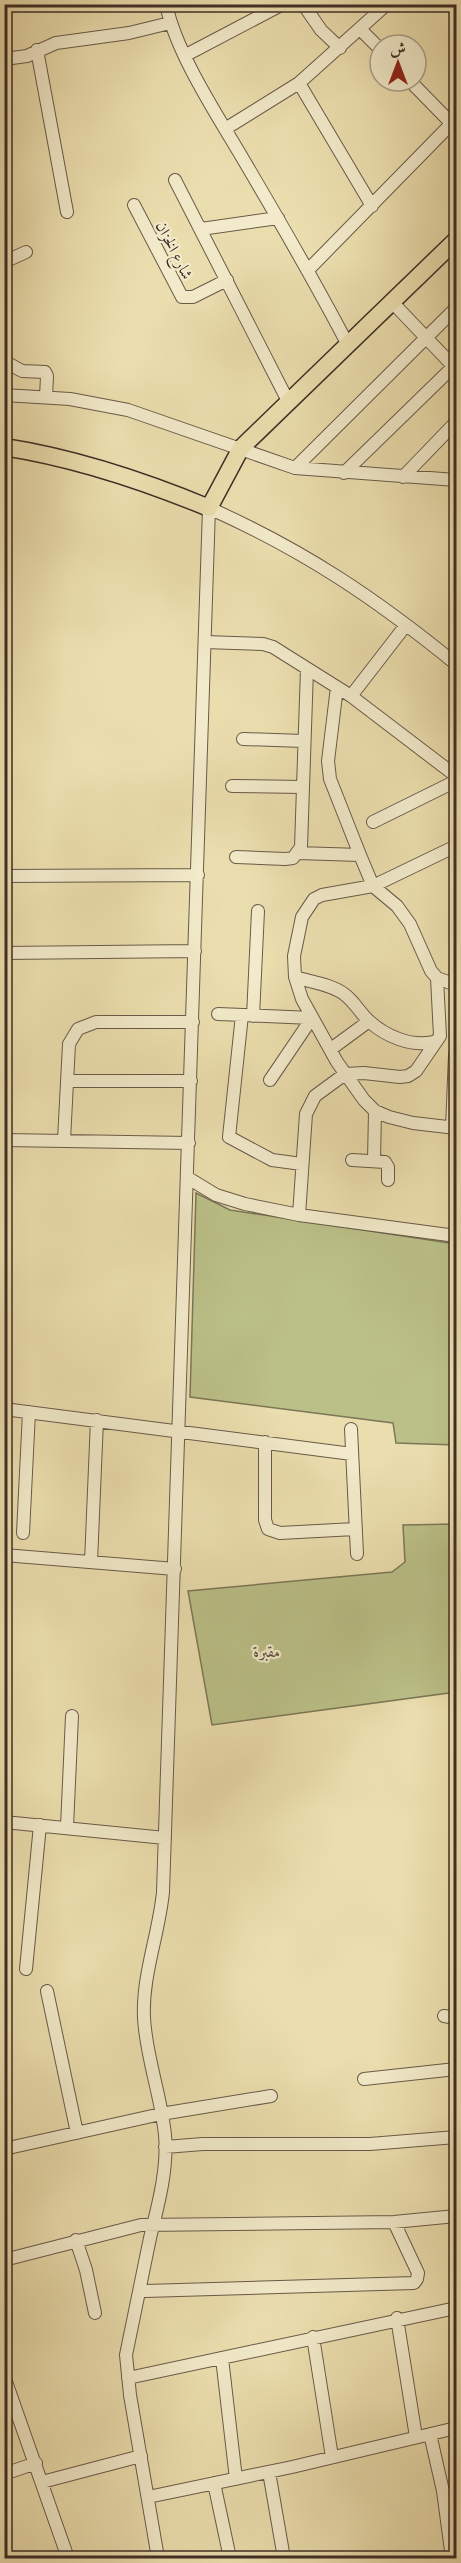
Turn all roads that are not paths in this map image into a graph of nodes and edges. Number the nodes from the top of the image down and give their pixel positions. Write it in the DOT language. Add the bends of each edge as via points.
graph roads {
  1 [pos="166,4"];
  2 [pos="283,4"];
  3 [pos="303,4"];
  4 [pos="387,4"];
  5 [pos="170,23"];
  6 [pos="361,30"];
  7 [pos="368,37"];
  8 [pos="340,48"];
  9 [pos="37,50"];
  10 [pos="186,55"];
  11 [pos="4,59"];
  12 [pos="299,83"];
  13 [pos="423,93"];
  14 [pos="455,124"];
  15 [pos="225,129"];
  16 [pos="175,180"];
  17 [pos="134,206"];
  18 [pos="372,206"];
  19 [pos="67,212"];
  20 [pos="278,218"];
  21 [pos="201,229"];
  22 [pos="456,240"];
  23 [pos="26,252"];
  24 [pos="4,262"];
  25 [pos="308,270"];
  26 [pos="227,280"];
  27 [pos="392,302"];
  28 [pos="456,308"];
  29 [pos="426,337"];
  30 [pos="348,345"];
  31 [pos="4,361"];
  32 [pos="456,367"];
  33 [pos="4,395"];
  34 [pos="46,397"];
  35 [pos="289,403"];
  36 [pos="456,422"];
  37 [pos="4,447"];
  38 [pos="241,448"];
  39 [pos="295,468"];
  40 [pos="344,473"];
  41 [pos="403,477"];
  42 [pos="456,480"];
  43 [pos="209,508"];
  44 [pos="406,625"];
  45 [pos="205,642"];
  46 [pos="456,664"];
  47 [pos="307,669"];
  48 [pos="337,687"];
  49 [pos="351,696"];
  50 [pos="243,739"];
  51 [pos="303,741"];
  52 [pos="456,776"];
  53 [pos="456,781"];
  54 [pos="232,786"];
  55 [pos="303,787"];
  56 [pos="373,822"];
  57 [pos="456,846"];
  58 [pos="298,853"];
  59 [pos="360,855"];
  60 [pos="236,857"];
  61 [pos="198,875"];
  62 [pos="4,876"];
  63 [pos="373,886"];
  64 [pos="258,911"];
  65 [pos="195,951"];
  66 [pos="4,953"];
  67 [pos="295,977"];
  68 [pos="437,978"];
  69 [pos="456,985"];
  70 [pos="218,1014"];
  71 [pos="248,1016"];
  72 [pos="312,1018"];
  73 [pos="369,1021"];
  74 [pos="193,1022"];
  75 [pos="434,1042"];
  76 [pos="331,1050"];
  77 [pos="455,1055"];
  78 [pos="345,1074"];
  79 [pos="455,1077"];
  80 [pos="270,1080"];
  81 [pos="67,1081"];
  82 [pos="191,1081"];
  83 [pos="375,1111"];
  84 [pos="454,1128"];
  85 [pos="4,1140"];
  86 [pos="64,1140"];
  87 [pos="189,1143"];
  88 [pos="352,1160"];
  89 [pos="374,1161"];
  90 [pos="302,1164"];
  91 [pos="188,1178"];
  92 [pos="388,1180"];
  93 [pos="299,1215"];
  94 [pos="456,1236"];
  95 [pos="4,1410"];
  96 [pos="29,1412"];
  97 [pos="97,1420"];
  98 [pos="351,1429"];
  99 [pos="180,1430"];
  100 [pos="265,1442"];
  101 [pos="352,1454"];
  102 [pos="356,1529"];
  103 [pos="23,1533"];
  104 [pos="357,1554"];
  105 [pos="4,1555"];
  106 [pos="91,1562"];
  107 [pos="175,1569"];
  108 [pos="72,1716"];
  109 [pos="4,1822"];
  110 [pos="40,1825"];
  111 [pos="67,1827"];
  112 [pos="165,1838"];
  113 [pos="26,1969"];
  114 [pos="47,1991"];
  115 [pos="456,2069"];
  116 [pos="364,2079"];
  117 [pos="271,2096"];
  118 [pos="161,2114"];
  119 [pos="77,2133"];
  120 [pos="456,2137"];
  121 [pos="165,2147"];
  122 [pos="4,2149"];
  123 [pos="456,2216"];
  124 [pos="394,2222"];
  125 [pos="155,2225"];
  126 [pos="76,2240"];
  127 [pos="4,2260"];
  128 [pos="145,2291"];
  129 [pos="456,2308"];
  130 [pos="94,2313"];
  131 [pos="397,2319"];
  132 [pos="313,2337"];
  133 [pos="222,2358"];
  134 [pos="128,2362"];
  135 [pos="4,2376"];
  136 [pos="128,2378"];
  137 [pos="456,2428"];
  138 [pos="430,2434"];
  139 [pos="416,2437"];
  140 [pos="141,2456"];
  141 [pos="332,2457"];
  142 [pos="36,2463"];
  143 [pos="269,2472"];
  144 [pos="4,2474"];
  145 [pos="236,2479"];
  146 [pos="42,2482"];
  147 [pos="214,2483"];
  148 [pos="148,2497"];
  149 [pos="68,2559"];
  150 [pos="158,2559"];
  151 [pos="230,2559"];
  152 [pos="284,2559"];
  153 [pos="452,2559"];
  1 -- 5 [label="street"];
  2 -- 10 [label="street"];
  3 -- 8 [label="street"];
  4 -- 6 [label="street"];
  5 -- 9 [label="street" via="56,43"];
  5 -- 10 [label="street"];
  6 -- 7 [label="street"];
  6 -- 8 [label="street"];
  8 -- 12 [label="street"];
  9 -- 11 [label="street" via="27,56"];
  9 -- 19 [label="street"];
  10 -- 15 [label="street"];
  12 -- 15 [label="street"];
  12 -- 18 [label="street"];
  13 -- 14 [label="street"];
  14 -- 18 [label="street"];
  15 -- 20 [label="street"];
  16 -- 21 [label="street"];
  17 -- 26 [label="street, شارع الخزان" via="182,297 193,297"];
  18 -- 25 [label="street"];
  20 -- 21 [label="street"];
  20 -- 25 [label="street"];
  21 -- 26 [label="street"];
  22 -- 27 [label="main road"];
  23 -- 24 [label="street"];
  25 -- 30 [label="street"];
  26 -- 35 [label="street"];
  27 -- 29 [label="street"];
  27 -- 30 [label="main road"];
  28 -- 29 [label="street"];
  29 -- 32 [label="street"];
  29 -- 39 [label="street"];
  30 -- 35 [label="main road"];
  31 -- 34 [label="street" via="22,371 45,372"];
  32 -- 40 [label="street"];
  33 -- 34 [label="street"];
  34 -- 38 [label="street" via="128,410"];
  35 -- 38 [label="main road"];
  36 -- 41 [label="street"];
  37 -- 43 [label="main road" via="99,469"];
  38 -- 39 [label="street"];
  38 -- 43 [label="main road"];
  39 -- 40 [label="street"];
  40 -- 41 [label="street"];
  41 -- 42 [label="street"];
  43 -- 44 [label="street" via="312,560"];
  43 -- 45 [label="street"];
  44 -- 46 [label="street"];
  44 -- 49 [label="street"];
  45 -- 47 [label="street" via="263,644"];
  45 -- 61 [label="street"];
  47 -- 48 [label="street"];
  47 -- 51 [label="street"];
  48 -- 49 [label="street"];
  48 -- 59 [label="street" via="328,761 330,779"];
  49 -- 52 [label="street"];
  50 -- 51 [label="street"];
  51 -- 55 [label="street"];
  53 -- 56 [label="street"];
  54 -- 55 [label="street"];
  55 -- 58 [label="street" via="302,840"];
  57 -- 63 [label="street"];
  58 -- 59 [label="street"];
  58 -- 60 [label="street" via="285,859"];
  59 -- 63 [label="street"];
  61 -- 62 [label="street"];
  61 -- 65 [label="street"];
  63 -- 67 [label="street" via="314,899 297,932"];
  63 -- 68 [label="street" via="397,906 410,924"];
  64 -- 71 [label="street"];
  65 -- 66 [label="street"];
  65 -- 74 [label="street"];
  67 -- 72 [label="street"];
  67 -- 73 [label="street" via="337,989"];
  68 -- 69 [label="street"];
  68 -- 75 [label="street" via="440,1036"];
  70 -- 71 [label="street"];
  71 -- 72 [label="street"];
  71 -- 90 [label="street" via="229,1137 275,1161"];
  72 -- 76 [label="street"];
  72 -- 80 [label="street"];
  73 -- 75 [label="street" via="402,1041"];
  73 -- 76 [label="street"];
  74 -- 81 [label="street" via="85,1025 69,1044"];
  74 -- 82 [label="street"];
  75 -- 78 [label="street" via="422,1063 408,1076"];
  76 -- 78 [label="street"];
  77 -- 79 [label="street"];
  78 -- 83 [label="street"];
  78 -- 90 [label="street" via="321,1090 309,1104"];
  79 -- 84 [label="street"];
  81 -- 82 [label="street"];
  81 -- 86 [label="street"];
  82 -- 87 [label="street"];
  83 -- 84 [label="street" via="413,1123"];
  83 -- 89 [label="street"];
  85 -- 86 [label="street"];
  86 -- 87 [label="street"];
  87 -- 91 [label="street"];
  88 -- 89 [label="street"];
  89 -- 92 [label="street" via="387,1163"];
  90 -- 93 [label="street"];
  91 -- 93 [label="street" via="230,1201"];
  91 -- 99 [label="street"];
  93 -- 94 [label="street"];
  95 -- 96 [label="street"];
  96 -- 97 [label="street"];
  96 -- 103 [label="street"];
  97 -- 99 [label="street"];
  97 -- 106 [label="street"];
  98 -- 101 [label="street"];
  99 -- 100 [label="street"];
  99 -- 107 [label="street"];
  100 -- 101 [label="street"];
  100 -- 102 [label="street" via="267,1529 280,1533"];
  101 -- 102 [label="street"];
  102 -- 104 [label="street"];
  105 -- 106 [label="street"];
  106 -- 107 [label="street"];
  107 -- 112 [label="street"];
  108 -- 111 [label="street"];
  109 -- 110 [label="street"];
  110 -- 111 [label="street"];
  110 -- 113 [label="street"];
  111 -- 112 [label="street"];
  112 -- 118 [label="street" via="162,1905 144,2006"];
  114 -- 119 [label="street"];
  115 -- 116 [label="street"];
  117 -- 118 [label="street"];
  118 -- 119 [label="street"];
  118 -- 121 [label="street"];
  119 -- 122 [label="street"];
  120 -- 121 [label="street" via="370,2144"];
  121 -- 125 [label="street"];
  123 -- 124 [label="street"];
  124 -- 125 [label="street"];
  124 -- 128 [label="street" via="418,2273 414,2283"];
  125 -- 126 [label="street"];
  125 -- 128 [label="street"];
  125 -- 134 [label="street" via="126,2352"];
  126 -- 127 [label="street"];
  126 -- 130 [label="street"];
  128 -- 134 [label="street"];
  129 -- 131 [label="street"];
  131 -- 132 [label="street"];
  131 -- 139 [label="street"];
  132 -- 133 [label="street"];
  132 -- 141 [label="street"];
  133 -- 136 [label="street"];
  133 -- 145 [label="street"];
  134 -- 136 [label="street"];
  135 -- 142 [label="street"];
  136 -- 140 [label="street"];
  137 -- 138 [label="street"];
  138 -- 139 [label="street"];
  138 -- 153 [label="street" via="444,2491"];
  139 -- 141 [label="street"];
  140 -- 146 [label="street"];
  140 -- 148 [label="street"];
  141 -- 143 [label="street"];
  142 -- 144 [label="street"];
  142 -- 146 [label="street"];
  143 -- 145 [label="street"];
  143 -- 152 [label="street"];
  145 -- 147 [label="street"];
  146 -- 149 [label="street"];
  147 -- 148 [label="street"];
  147 -- 151 [label="street"];
  148 -- 150 [label="street"];
}
